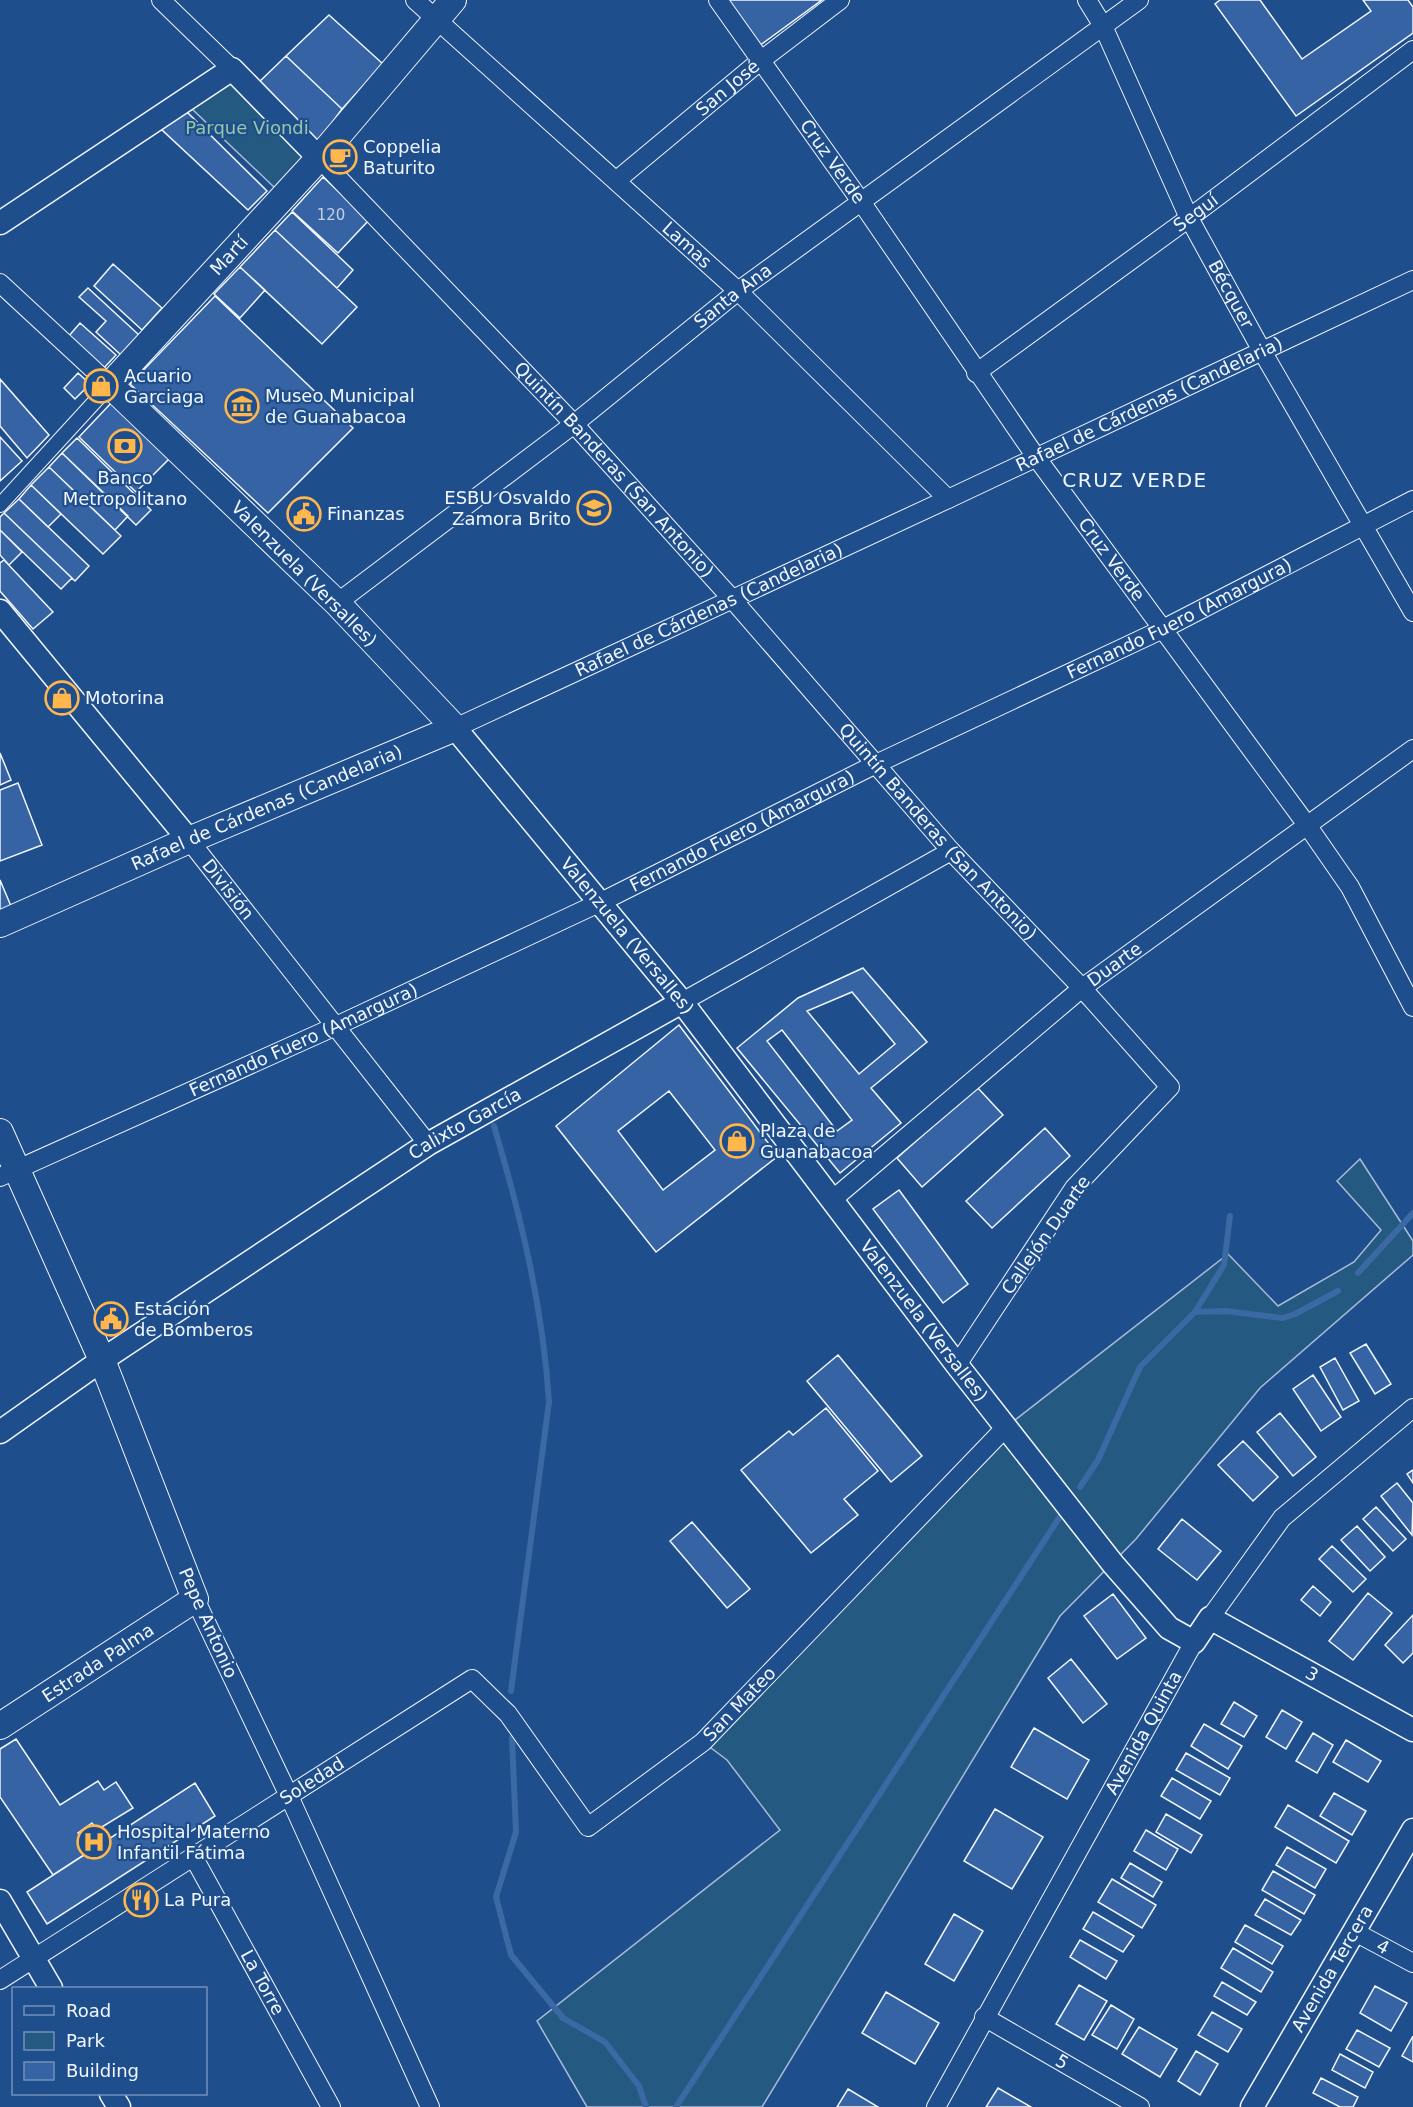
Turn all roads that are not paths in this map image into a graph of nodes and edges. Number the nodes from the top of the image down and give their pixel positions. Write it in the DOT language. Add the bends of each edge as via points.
graph roads {
  1 [pos="161,0"];
  2 [pos="415,0"];
  3 [pos="453,0"];
  4 [pos="718,0"];
  5 [pos="840,0"];
  6 [pos="1087,0"];
  7 [pos="1139,0"];
  8 [pos="436,19"];
  9 [pos="1102,26"];
  10 [pos="1413,50"];
  11 [pos="760,62"];
  12 [pos="232,69"];
  13 [pos="319,158"];
  14 [pos="617,180"];
  15 [pos="862,203"];
  16 [pos="1189,218"];
  17 [pos="0,223"];
  18 [pos="1413,280"];
  19 [pos="0,283"];
  20 [pos="738,291"];
  21 [pos="1262,351"];
  22 [pos="976,373"];
  23 [pos="110,385"];
  24 [pos="574,424"];
  25 [pos="1035,457"];
  26 [pos="948,499"];
  27 [pos="1413,500"];
  28 [pos="0,506"];
  29 [pos="1364,524"];
  30 [pos="733,600"];
  31 [pos="337,603"];
  32 [pos="0,611"];
  33 [pos="1413,612"];
  34 [pos="1163,629"];
  35 [pos="455,728"];
  36 [pos="1413,749"];
  37 [pos="876,764"];
  38 [pos="1307,825"];
  39 [pos="189,840"];
  40 [pos="951,851"];
  41 [pos="601,902"];
  42 [pos="0,924"];
  43 [pos="1082,988"];
  44 [pos="682,1002"];
  45 [pos="1413,1006"];
  46 [pos="336,1026"];
  47 [pos="1170,1087"];
  48 [pos="0,1132"];
  49 [pos="428,1144"];
  50 [pos="8,1173"];
  51 [pos="832,1200"];
  52 [pos="102,1360"];
  53 [pos="957,1365"];
  54 [pos="1413,1408"];
  55 [pos="1006,1427"];
  56 [pos="0,1432"];
  57 [pos="195,1599"];
  58 [pos="1209,1618"];
  59 [pos="1194,1642"];
  60 [pos="472,1679"];
  61 [pos="0,1726"];
  62 [pos="1413,1730"];
  63 [pos="289,1796"];
  64 [pos="1413,1830"];
  65 [pos="194,1858"];
  66 [pos="0,1901"];
  67 [pos="1353,1931"];
  68 [pos="34,1958"];
  69 [pos="1413,1964"];
  70 [pos="0,1980"];
  71 [pos="50,1987"];
  72 [pos="984,2017"];
  73 [pos="331,2107"];
  74 [pos="430,2107"];
  75 [pos="936,2107"];
  76 [pos="1140,2107"];
  77 [pos="1252,2107"];
  1 -- 12 [label="street, Quintín Banderas (San Antonio)"];
  2 -- 8 [label="street, Lamas"];
  3 -- 8 [label="main road, Martí"];
  4 -- 11 [label="street, Cruz Verde"];
  5 -- 11 [label="street, San José"];
  6 -- 9 [label="street, Bécquer"];
  7 -- 9 [label="street, Santa Ana"];
  8 -- 13 [label="main road, Martí"];
  8 -- 14 [label="street, Lamas"];
  9 -- 15 [label="street, Santa Ana"];
  9 -- 16 [label="street, Bécquer"];
  10 -- 16 [label="street, Seguí"];
  11 -- 14 [label="street, San José"];
  11 -- 15 [label="street, Cruz Verde"];
  12 -- 13 [label="street, Quintín Banderas (San Antonio)"];
  12 -- 17 [label="street"];
  13 -- 23 [label="main road, Martí"];
  13 -- 24 [label="street, Quintín Banderas (San Antonio)"];
  14 -- 20 [label="street, Lamas"];
  15 -- 20 [label="street, Santa Ana"];
  15 -- 22 [label="street, Cruz Verde"];
  16 -- 21 [label="street, Bécquer"];
  16 -- 22 [label="street, Seguí"];
  18 -- 21 [label="street, Rafael de Cárdenas (Candelaria)"];
  19 -- 23 [label="street, Valenzuela (Versalles)"];
  20 -- 24 [label="street, Santa Ana"];
  20 -- 26 [label="street, Lamas"];
  21 -- 25 [label="street, Rafael de Cárdenas (Candelaria)"];
  21 -- 29 [label="street, Bécquer"];
  22 -- 25 [label="street, Cruz Verde"];
  23 -- 28 [label="street, Martí"];
  23 -- 31 [label="main road, Valenzuela (Versalles)"];
  24 -- 30 [label="street, Quintín Banderas (San Antonio)"];
  24 -- 31 [label="street, Santa Ana"];
  25 -- 26 [label="street, Rafael de Cárdenas (Candelaria)"];
  25 -- 34 [label="street, Cruz Verde"];
  26 -- 30 [label="street, Rafael de Cárdenas (Candelaria)"];
  27 -- 29 [label="street, Fernando Fuero (Amargura)"];
  29 -- 33 [label="street, Bécquer"];
  29 -- 34 [label="street, Fernando Fuero (Amargura)"];
  30 -- 35 [label="street, Rafael de Cárdenas (Candelaria)"];
  30 -- 37 [label="street, Quintín Banderas (San Antonio)"];
  31 -- 35 [label="main road, Valenzuela (Versalles)"];
  32 -- 39 [label="street, División"];
  34 -- 37 [label="street, Fernando Fuero (Amargura)"];
  34 -- 38 [label="street, Cruz Verde"];
  35 -- 39 [label="main road, Rafael de Cárdenas (Candelaria)"];
  35 -- 41 [label="street, Valenzuela (Versalles)"];
  36 -- 38 [label="street, Duarte"];
  37 -- 40 [label="street, Quintín Banderas (San Antonio)"];
  37 -- 41 [label="street, Fernando Fuero (Amargura)"];
  38 -- 43 [label="street, Duarte"];
  38 -- 45 [label="street, Cruz Verde" via="1350,887"];
  39 -- 42 [label="main road, Rafael de Cárdenas (Candelaria)"];
  39 -- 46 [label="street, División"];
  40 -- 43 [label="street, Quintín Banderas (San Antonio)"];
  40 -- 44 [label="street, Calixto García"];
  41 -- 44 [label="street, Valenzuela (Versalles)"];
  41 -- 46 [label="street, Fernando Fuero (Amargura)"];
  43 -- 47 [label="street, Quintín Banderas (San Antonio)"];
  43 -- 51 [label="street, Duarte"];
  44 -- 49 [label="street, Calixto García"];
  44 -- 51 [label="street, Valenzuela (Versalles)"];
  46 -- 49 [label="street, División"];
  46 -- 50 [label="street, Fernando Fuero (Amargura)"];
  47 -- 53 [label="street, Callejón Duarte" via="1074,1188"];
  48 -- 50 [label="main road, Pepe Antonio"];
  49 -- 52 [label="street, Calixto García"];
  50 -- 52 [label="main road, Pepe Antonio"];
  51 -- 53 [label="street, Valenzuela (Versalles)"];
  52 -- 56 [label="street, Calixto García"];
  52 -- 57 [label="main road, Pepe Antonio"];
  53 -- 55 [label="street, Valenzuela (Versalles)"];
  54 -- 58 [label="street, Avenida Quinta" via="1282,1518"];
  55 -- 59 [label="street, Valenzuela (Versalles)" via="1127,1580 1169,1628"];
  55 -- 60 [label="street, San Mateo" via="703,1742 588,1827 508,1714"];
  57 -- 61 [label="main road, Estrada Palma"];
  57 -- 63 [label="street, Pepe Antonio"];
  58 -- 59 [label="street, Avenida Quinta"];
  58 -- 62 [label="street, 3"];
  59 -- 72 [label="street, Avenida Quinta"];
  60 -- 63 [label="street, Soledad"];
  63 -- 65 [label="street, Soledad"];
  63 -- 74 [label="street, Pepe Antonio"];
  64 -- 67 [label="street, Avenida Tercera"];
  65 -- 68 [label="street, Soledad"];
  65 -- 73 [label="street, La Torre"];
  66 -- 68 [label="street"];
  67 -- 69 [label="street, 4"];
  67 -- 77 [label="street, Avenida Tercera"];
  68 -- 70 [label="street, Soledad"];
  68 -- 71 [label="street"];
  72 -- 75 [label="street, Avenida Quinta"];
  72 -- 76 [label="street, 5"];
}
